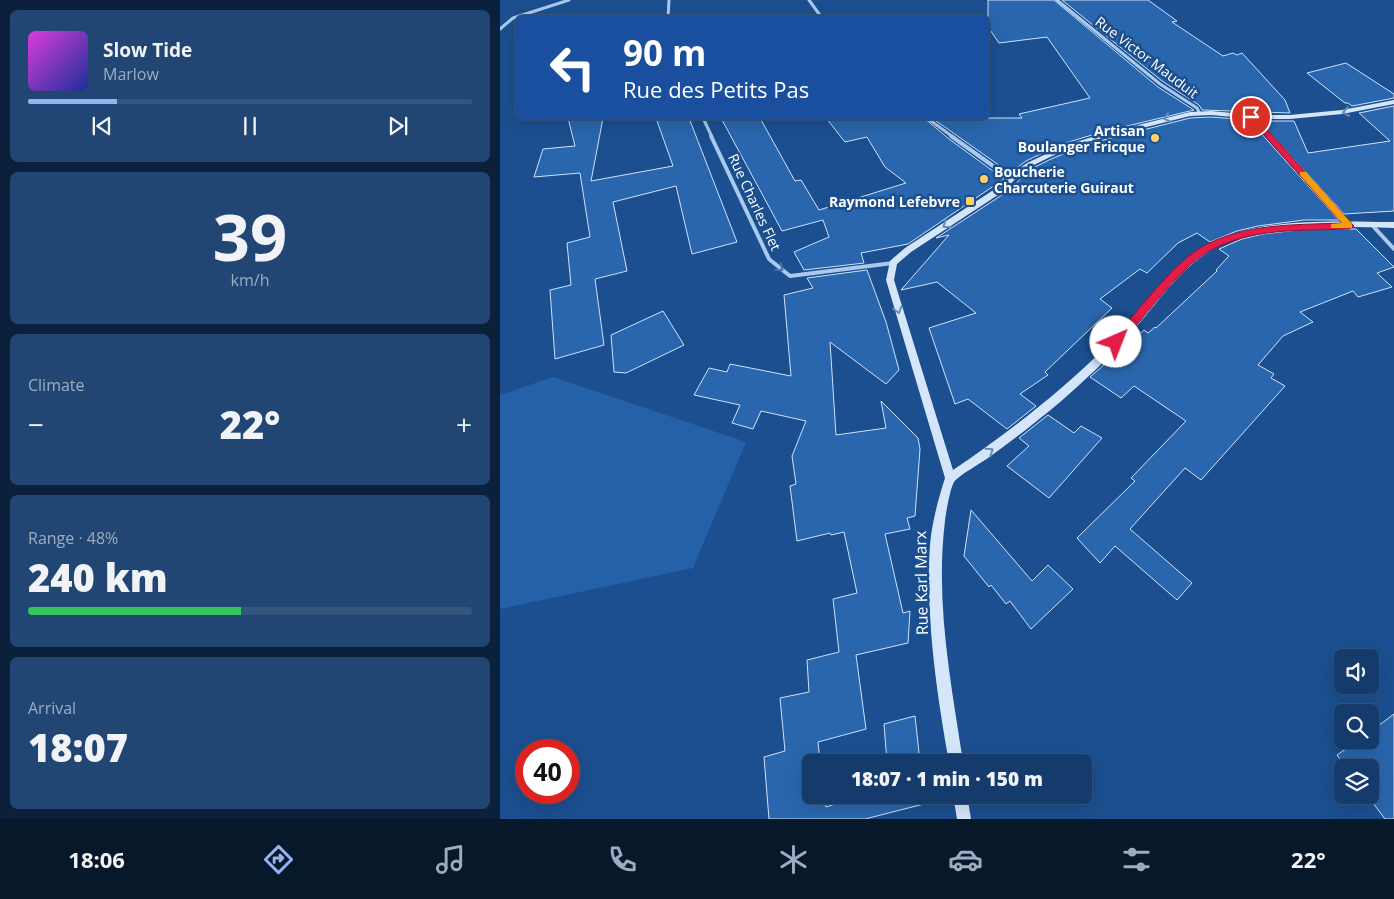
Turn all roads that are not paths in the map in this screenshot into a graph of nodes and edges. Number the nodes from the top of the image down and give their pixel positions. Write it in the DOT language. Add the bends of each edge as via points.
graph roads {
  1 [pos="569,0"];
  2 [pos="669,0"];
  3 [pos="809,0"];
  4 [pos="1057,0"];
  5 [pos="522,15"];
  6 [pos="668,15"];
  7 [pos="820,15"];
  8 [pos="515,17"];
  9 [pos="500,29"];
  10 [pos="1394,102"];
  11 [pos="1199,112"];
  12 [pos="1251,117"];
  13 [pos="704,120"];
  14 [pos="930,120"];
  15 [pos="1010,178"];
  16 [pos="1372,225"];
  17 [pos="1394,225"];
  18 [pos="1349,226"];
  19 [pos="1394,249"];
  20 [pos="893,263"];
  21 [pos="950,478"];
  22 [pos="955,754"];
  23 [pos="962,804"];
  24 [pos="964,819"];
  1 -- 5 [label="street"];
  2 -- 6 [label="street"];
  3 -- 7 [label="street"];
  4 -- 11 [label="street, Rue Victor Mauduit"];
  8 -- 9 [label="street"];
  10 -- 12 [label="street, one-way" via="1325,115"];
  11 -- 12 [label="street"];
  11 -- 15 [label="street, one-way" via="1177,115 1061,151"];
  12 -- 18 [label="street"];
  13 -- 20 [label="street, Rue Charles Flet, one-way" via="769,259 790,276"];
  14 -- 15 [label="street"];
  15 -- 20 [label="street, one-way" via="1001,189"];
  16 -- 17 [label="street"];
  16 -- 18 [label="street"];
  16 -- 19 [label="street"];
  21 -- 18 [label="street, one-way" via="1052,404 1128,331 1184,265 1203,250 1247,233 1277,228"];
  20 -- 21 [label="street, one-way" via="890,280"];
  21 -- 22 [label="street, Rue Karl Marx" via="941,502 936,541 936,584 940,644"];
  23 -- 24 [label="street"];
}
